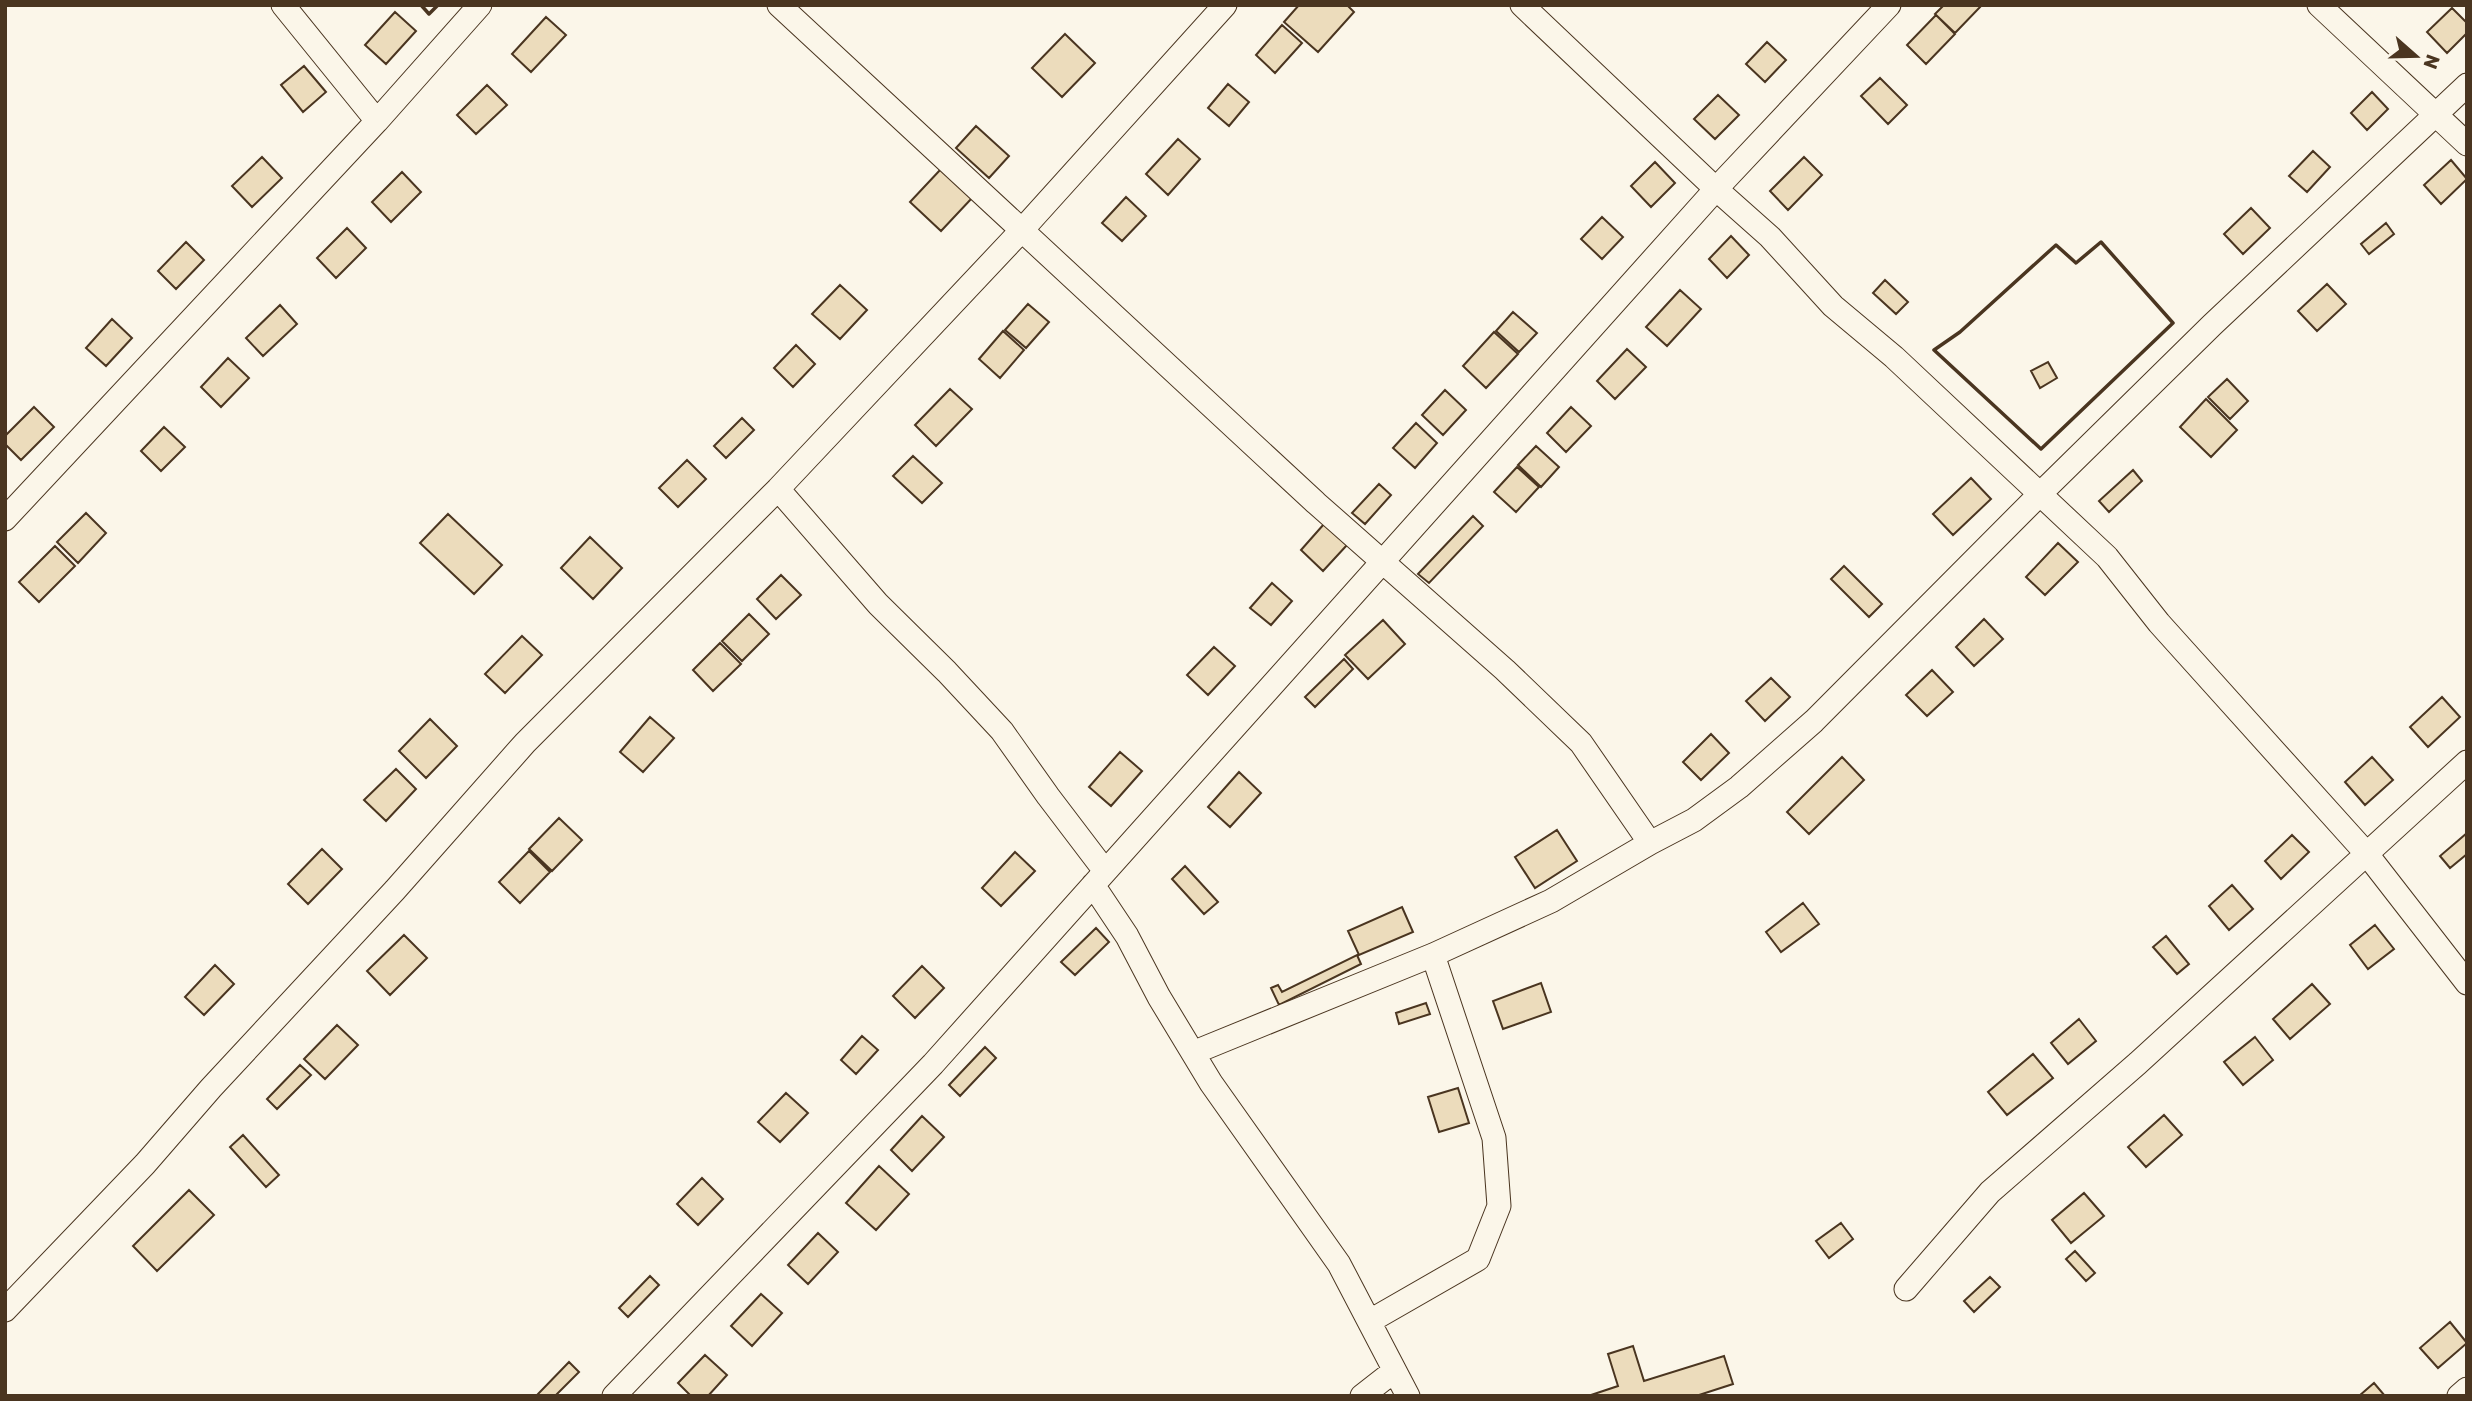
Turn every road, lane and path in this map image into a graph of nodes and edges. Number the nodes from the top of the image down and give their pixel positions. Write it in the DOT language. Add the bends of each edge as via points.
graph roads {
  1 [pos="283,5"];
  2 [pos="480,5"];
  3 [pos="779,5"];
  4 [pos="1224,5"];
  5 [pos="1522,5"];
  6 [pos="1889,5"];
  7 [pos="2319,5"];
  8 [pos="2467,85"];
  9 [pos="2437,115"];
  10 [pos="377,121"];
  11 [pos="2467,144"];
  12 [pos="1716,189"];
  13 [pos="1021,231"];
  14 [pos="778,489"];
  15 [pos="2041,493"];
  16 [pos="5,519"];
  17 [pos="1382,560"];
  18 [pos="2467,762"];
  19 [pos="1650,843"];
  20 [pos="2366,853"];
  21 [pos="1099,878"];
  22 [pos="1433,955"];
  23 [pos="2467,983"];
  24 [pos="1195,1052"];
  25 [pos="1906,1289"];
  26 [pos="5,1310"];
  27 [pos="1370,1321"];
  28 [pos="1394,1371"];
  29 [pos="2467,1389"];
  30 [pos="614,1396"];
  31 [pos="1362,1396"];
  32 [pos="1408,1396"];
  33 [pos="2459,1396"];
  1 -- 10 [label="street"];
  2 -- 10 [label="street"];
  3 -- 13 [label="street"];
  4 -- 13 [label="street"];
  5 -- 12 [label="street"];
  6 -- 12 [label="street"];
  7 -- 9 [label="street"];
  8 -- 9 [label="street"];
  9 -- 11 [label="street"];
  9 -- 15 [label="street"];
  10 -- 16 [label="street"];
  12 -- 15 [label="street" via="1770,237 1833,306"];
  12 -- 17 [label="street"];
  13 -- 14 [label="street"];
  13 -- 17 [label="street"];
  14 -- 21 [label="street" via="878,604 1002,731"];
  14 -- 26 [label="street" via="525,743 145,1164"];
  15 -- 19 [label="street" via="1815,721 1728,796"];
  15 -- 20 [label="street" via="2107,557 2159,623"];
  17 -- 19 [label="street" via="1581,743"];
  17 -- 21 [label="street"];
  18 -- 20 [label="street"];
  19 -- 22 [label="street" via="1551,901"];
  20 -- 23 [label="street"];
  20 -- 25 [label="street" via="1990,1192"];
  21 -- 24 [label="street" via="1159,997"];
  21 -- 30 [label="street" via="933,1064"];
  22 -- 24 [label="street"];
  22 -- 27 [label="street" via="1494,1138 1499,1206 1478,1259"];
  24 -- 27 [label="street" via="1234,1117 1339,1264"];
  27 -- 28 [label="street"];
  28 -- 31 [label="street"];
  28 -- 32 [label="street"];
  29 -- 33 [label="street"];
}
